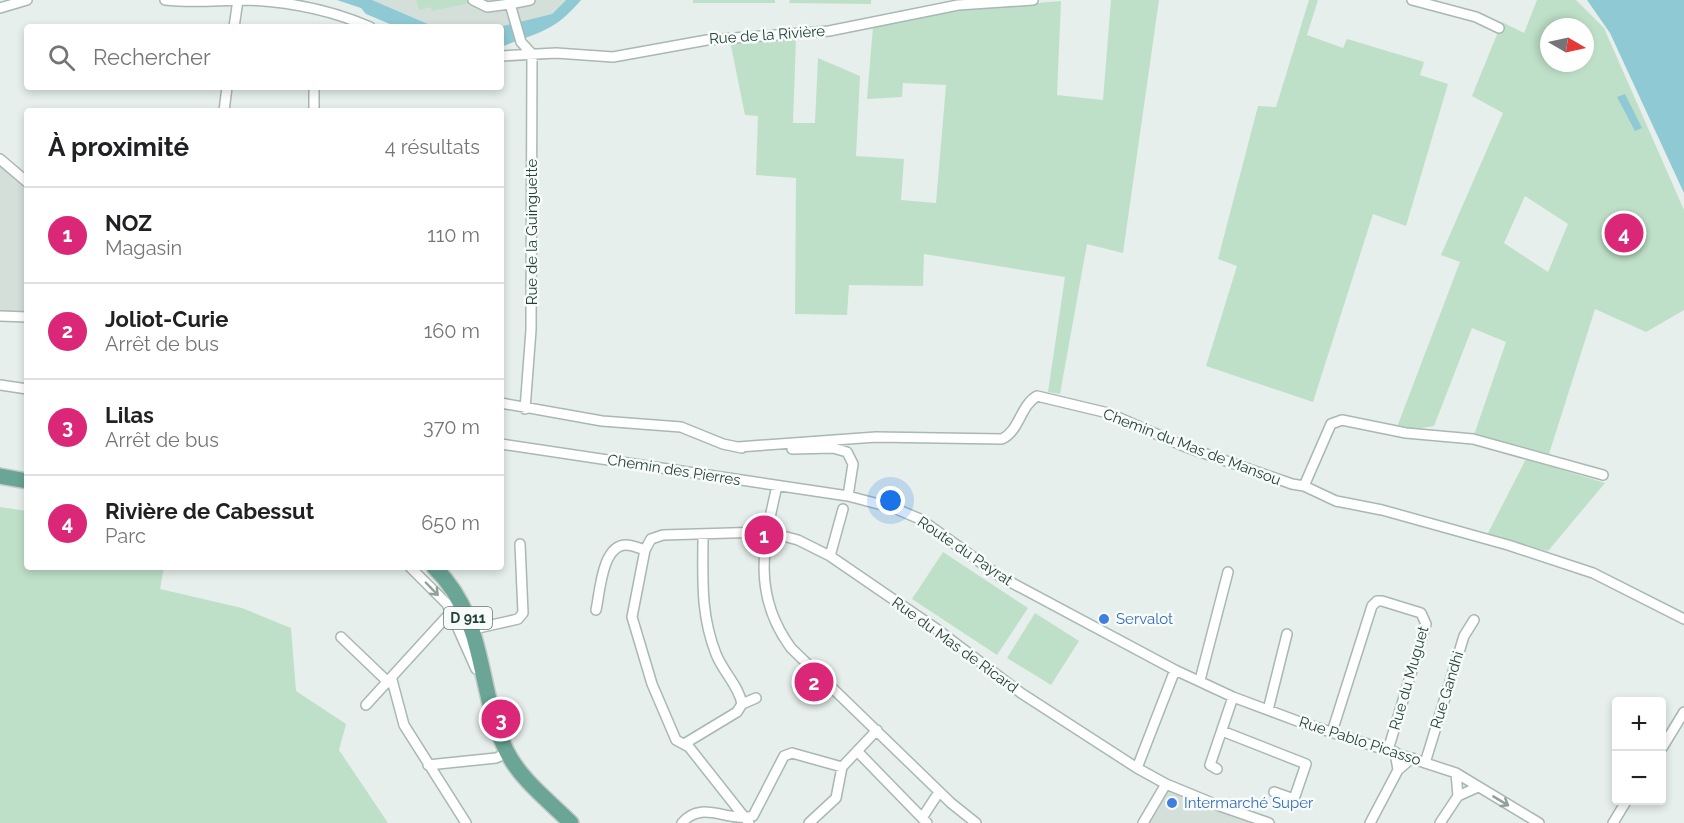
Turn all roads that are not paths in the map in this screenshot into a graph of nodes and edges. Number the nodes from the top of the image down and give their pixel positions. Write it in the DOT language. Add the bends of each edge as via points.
graph roads {
  1 [pos="27,0"];
  2 [pos="165,0"];
  3 [pos="238,0"];
  4 [pos="473,0"];
  5 [pos="530,0"];
  6 [pos="1033,0"];
  7 [pos="1412,0"];
  8 [pos="306,3"];
  9 [pos="510,4"];
  10 [pos="0,8"];
  11 [pos="234,24"];
  12 [pos="363,24"];
  13 [pos="1499,28"];
  14 [pos="532,54"];
  15 [pos="504,56"];
  16 [pos="227,90"];
  17 [pos="314,90"];
  18 [pos="224,108"];
  19 [pos="314,108"];
  20 [pos="0,159"];
  21 [pos="24,179"];
  22 [pos="0,316"];
  23 [pos="24,317"];
  24 [pos="0,386"];
  25 [pos="24,389"];
  26 [pos="504,404"];
  27 [pos="525,409"];
  28 [pos="504,444"];
  29 [pos="738,447"];
  30 [pos="1603,475"];
  31 [pos="0,476"];
  32 [pos="24,480"];
  33 [pos="777,486"];
  34 [pos="1304,486"];
  35 [pos="849,492"];
  36 [pos="843,509"];
  37 [pos="768,532"];
  38 [pos="702,534"];
  39 [pos="520,544"];
  40 [pos="645,550"];
  41 [pos="830,556"];
  42 [pos="413,570"];
  43 [pos="436,570"];
  44 [pos="1228,572"];
  45 [pos="596,610"];
  46 [pos="451,612"];
  47 [pos="1684,619"];
  48 [pos="1474,620"];
  49 [pos="474,629"];
  50 [pos="1287,634"];
  51 [pos="341,637"];
  52 [pos="1175,670"];
  53 [pos="485,677"];
  54 [pos="1200,680"];
  55 [pos="390,682"];
  56 [pos="1233,697"];
  57 [pos="756,699"];
  58 [pos="742,704"];
  59 [pos="366,705"];
  60 [pos="1268,710"];
  61 [pos="1684,712"];
  62 [pos="877,730"];
  63 [pos="1222,731"];
  64 [pos="1332,732"];
  65 [pos="1666,741"];
  66 [pos="684,744"];
  67 [pos="857,751"];
  68 [pos="1391,751"];
  69 [pos="507,753"];
  70 [pos="1412,758"];
  71 [pos="1425,763"];
  72 [pos="429,765"];
  73 [pos="842,767"];
  74 [pos="1137,768"];
  75 [pos="1217,768"];
  76 [pos="1398,770"];
  77 [pos="1456,773"];
  78 [pos="1166,784"];
  79 [pos="1478,787"];
  80 [pos="939,792"];
  81 [pos="1274,792"];
  82 [pos="1458,796"];
  83 [pos="1624,805"];
  84 [pos="924,820"];
  85 [pos="747,821"];
  86 [pos="466,823"];
  87 [pos="571,823"];
  88 [pos="682,823"];
  89 [pos="809,823"];
  90 [pos="976,823"];
  91 [pos="1143,823"];
  92 [pos="1269,823"];
  93 [pos="1370,823"];
  94 [pos="1440,823"];
  95 [pos="1539,823"];
  96 [pos="1613,823"];
  1 -- 10 [label="street"];
  2 -- 3 [label="street"];
  3 -- 8 [label="street"];
  3 -- 11 [label="street"];
  4 -- 9 [label="street" via="487,7"];
  5 -- 9 [label="street"];
  6 -- 14 [label="street, Rue de la Rivière" via="958,5 829,31 707,39 613,57"];
  7 -- 13 [label="street" via="1476,17"];
  8 -- 12 [label="street"];
  9 -- 14 [label="street" via="521,42"];
  14 -- 15 [label="street, Rue de la Rivière"];
  14 -- 27 [label="street, Rue de la Guinguette" via="531,330"];
  16 -- 18 [label="street"];
  17 -- 19 [label="street"];
  20 -- 21 [label="street"];
  22 -- 23 [label="street"];
  24 -- 25 [label="street"];
  26 -- 27 [label="street"];
  27 -- 29 [label="street" via="681,427"];
  28 -- 33 [label="street, Chemin des Pierres"];
  29 -- 34 [label="street, Chemin du Mas de Mansou" via="876,437 1002,439 1012,433 1027,402 1037,396 1108,413 1209,455"];
  29 -- 35 [label="street" via="750,451 841,449 852,457"];
  30 -- 34 [label="street" via="1473,439 1406,433 1342,420 1331,424"];
  31 -- 32 [label="main road"];
  33 -- 35 [label="street, Chemin des Pierres"];
  33 -- 37 [label="street"];
  34 -- 47 [label="street, Chemin du Mas de Mansou" via="1336,501 1508,545 1593,573"];
  35 -- 52 [label="street, Route du Payrat" via="920,519 1001,577"];
  36 -- 41 [label="street"];
  37 -- 38 [label="street, Rue du Mas de Ricard"];
  37 -- 41 [label="street, Rue du Mas de Ricard" via="798,540"];
  37 -- 62 [label="street" via="763,576 767,605 777,630 790,648"];
  38 -- 40 [label="street, Rue du Mas de Ricard" via="663,535 651,539"];
  38 -- 58 [label="street" via="704,616 717,656"];
  39 -- 49 [label="street" via="523,613 518,619"];
  40 -- 45 [label="street" via="625,544 607,556"];
  40 -- 66 [label="street" via="633,617 652,684 676,740"];
  41 -- 74 [label="street, Rue du Mas de Ricard" via="1021,693"];
  42 -- 46 [label="street, one-way"];
  43 -- 49 [label="main road, D 911" via="462,603"];
  44 -- 54 [label="street"];
  46 -- 53 [label="street" via="480,678"];
  46 -- 55 [label="street"];
  48 -- 71 [label="street, Rue Gandhi" via="1464,636"];
  49 -- 53 [label="main road, D 911"];
  50 -- 60 [label="street"];
  51 -- 55 [label="street"];
  52 -- 54 [label="street, Rue Pablo Picasso"];
  52 -- 74 [label="street"];
  53 -- 69 [label="main road, D 911"];
  54 -- 56 [label="street, Rue Pablo Picasso"];
  55 -- 59 [label="street"];
  55 -- 72 [label="street" via="404,724"];
  56 -- 60 [label="street, Rue Pablo Picasso"];
  56 -- 63 [label="street"];
  57 -- 58 [label="street"];
  58 -- 66 [label="street" via="737,712"];
  60 -- 64 [label="street, Rue Pablo Picasso"];
  61 -- 65 [label="street"];
  62 -- 67 [label="street"];
  62 -- 80 [label="street"];
  63 -- 75 [label="street" via="1210,765"];
  63 -- 81 [label="street" via="1306,764 1294,799"];
  64 -- 68 [label="street, Rue Pablo Picasso"];
  64 -- 68 [label="street, Rue du Muguet" via="1372,606 1382,601 1421,613 1426,624"];
  66 -- 85 [label="street"];
  67 -- 73 [label="street"];
  67 -- 84 [label="street"];
  68 -- 70 [label="street, Rue Pablo Picasso"];
  68 -- 76 [label="street"];
  69 -- 72 [label="street" via="496,758"];
  69 -- 87 [label="main road, D 911" via="528,782"];
  70 -- 71 [label="street, Rue Pablo Picasso"];
  70 -- 76 [label="street"];
  71 -- 77 [label="street, Rue Pablo Picasso"];
  72 -- 86 [label="street"];
  73 -- 85 [label="street" via="792,753 784,756"];
  73 -- 89 [label="street" via="836,798"];
  74 -- 78 [label="street, Rue du Mas de Ricard"];
  76 -- 93 [label="street"];
  77 -- 79 [label="street, Rue Pablo Picasso"];
  77 -- 82 [label="street"];
  78 -- 91 [label="street"];
  78 -- 92 [label="street, Rue du Mas de Ricard"];
  79 -- 82 [label="street"];
  79 -- 95 [label="street, Rue Pablo Picasso, one-way"];
  80 -- 84 [label="street"];
  80 -- 90 [label="street"];
  82 -- 94 [label="street"];
  83 -- 96 [label="street"];
  85 -- 88 [label="street" via="700,812 688,815"];
}
